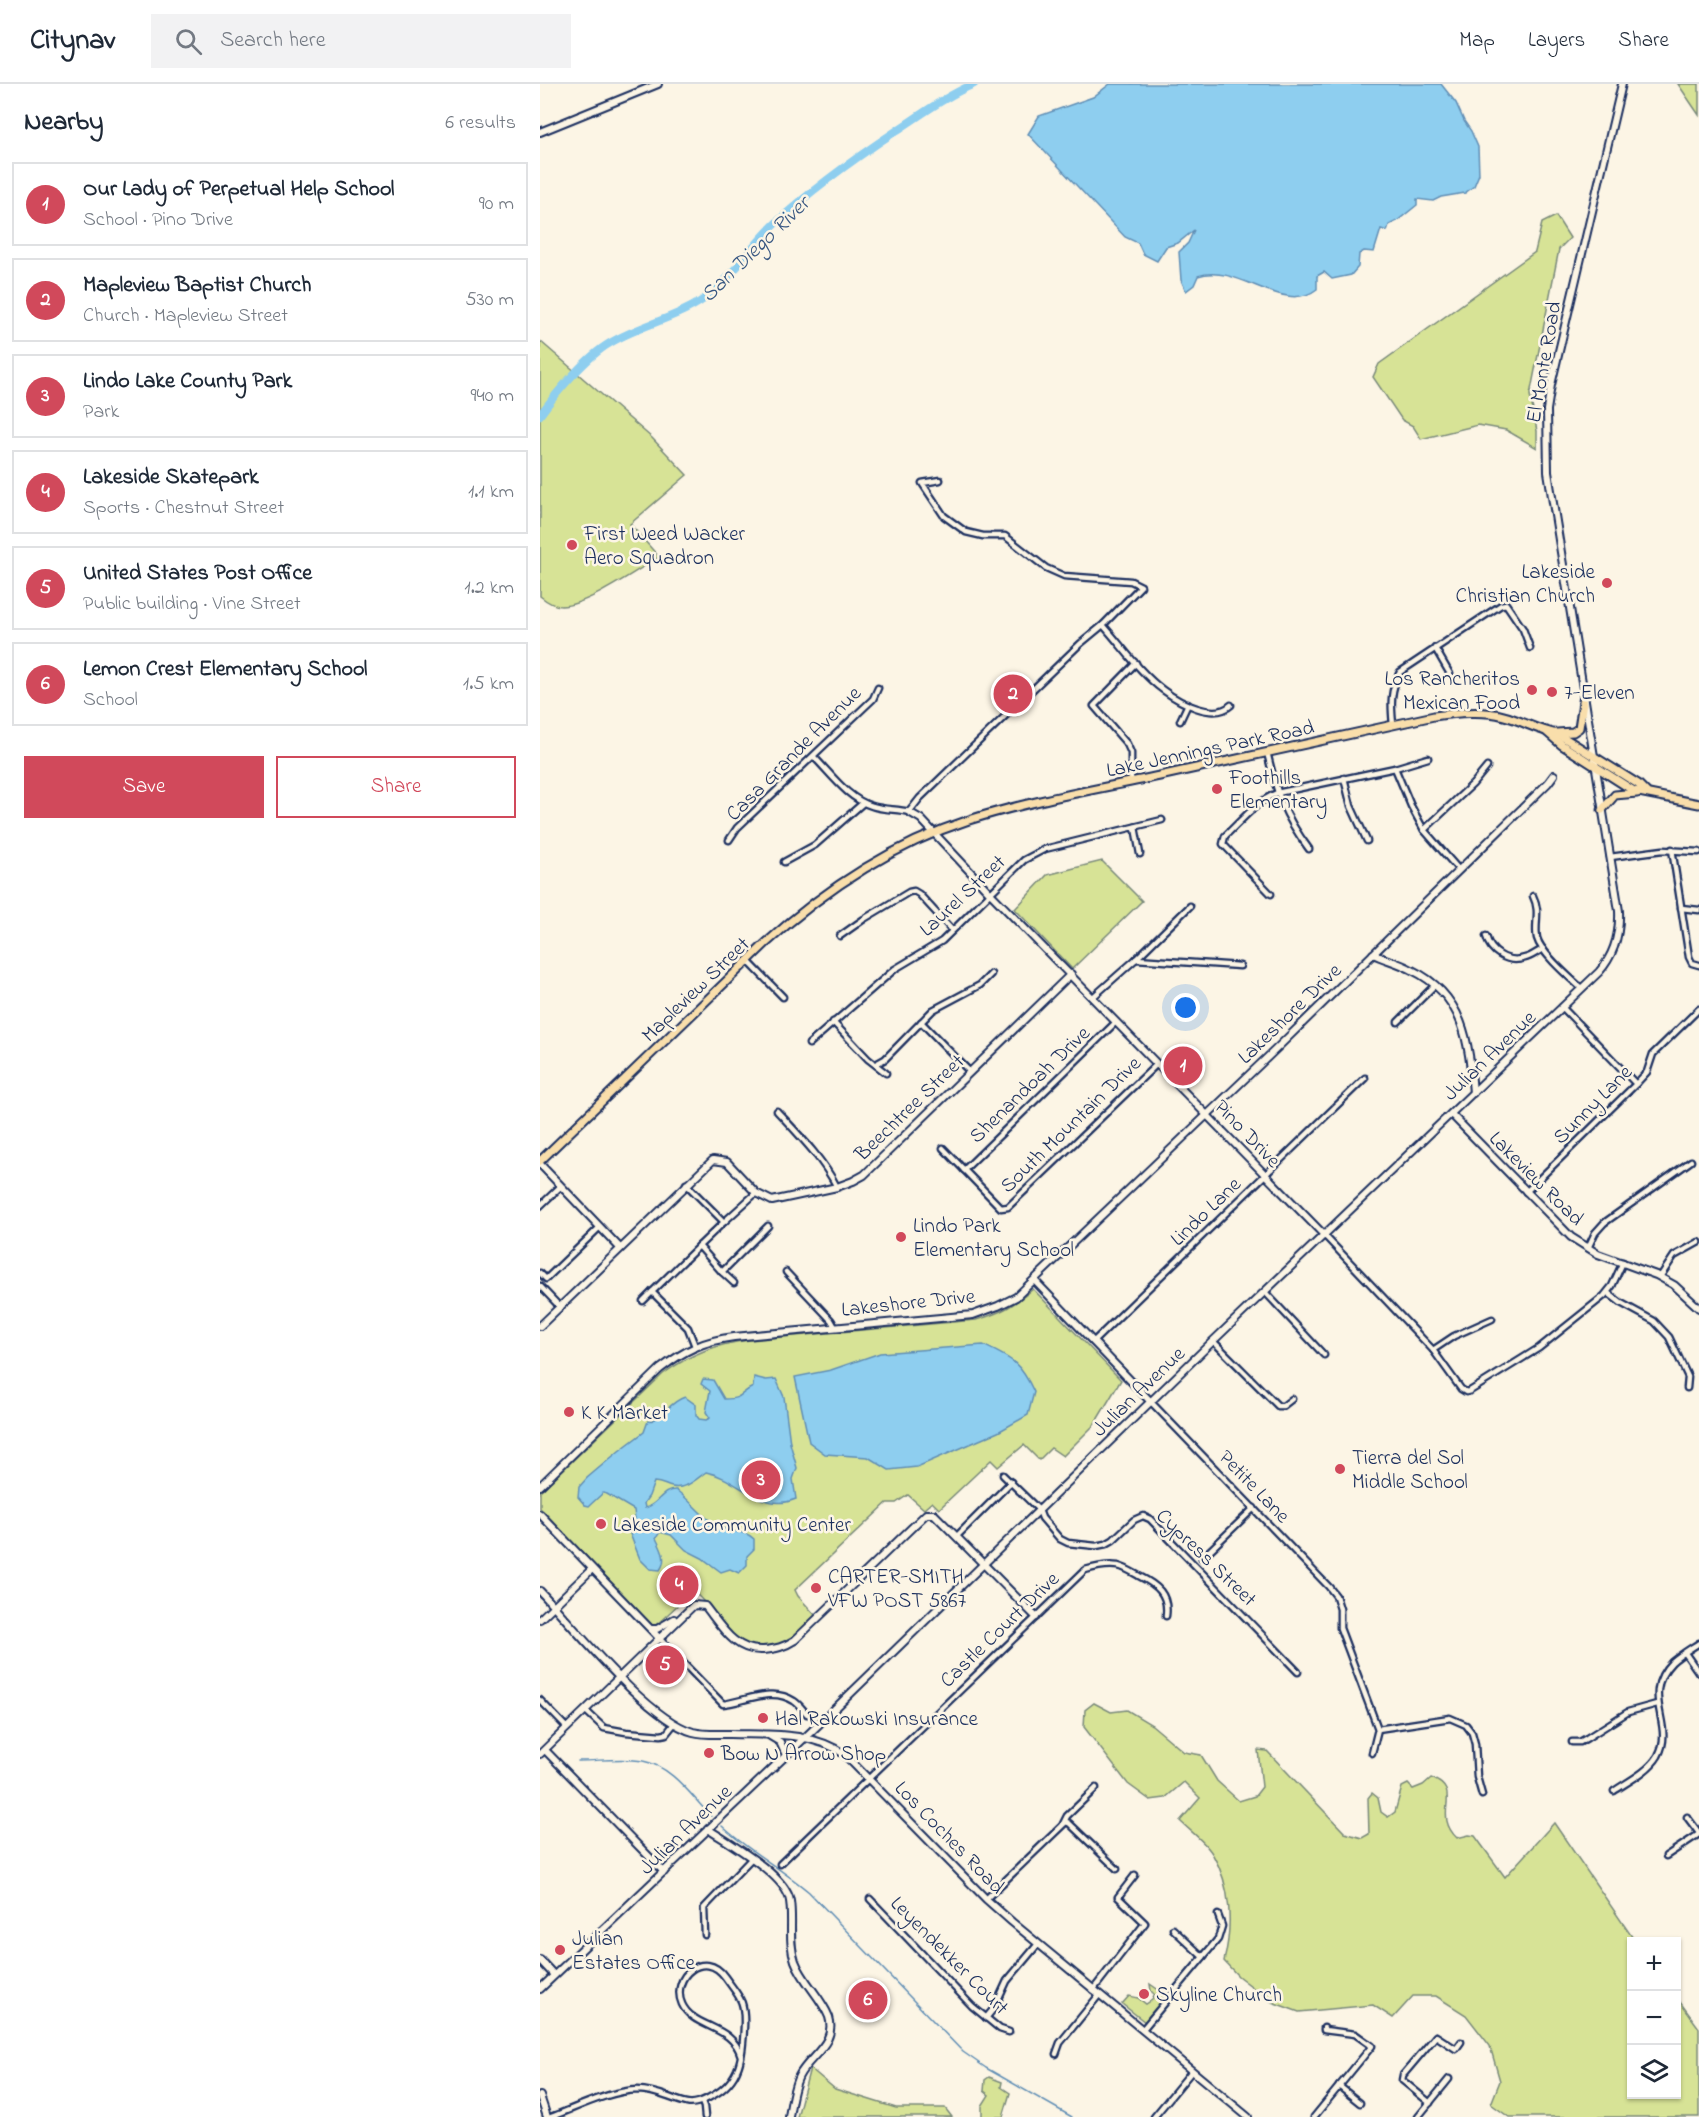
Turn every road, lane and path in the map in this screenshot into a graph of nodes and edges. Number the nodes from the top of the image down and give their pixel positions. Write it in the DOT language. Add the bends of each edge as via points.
graph roads {
  1 [pos="658,84"];
  2 [pos="1622,84"];
  3 [pos="540,132"];
  4 [pos="940,480"];
  5 [pos="1103,625"];
  6 [pos="1435,648"];
  7 [pos="1530,648"];
  8 [pos="1136,663"];
  9 [pos="1450,674"];
  10 [pos="878,688"];
  11 [pos="1584,694"];
  12 [pos="1188,704"];
  13 [pos="1231,705"];
  14 [pos="1180,721"];
  15 [pos="1394,725"];
  16 [pos="1547,732"];
  17 [pos="1267,752"];
  18 [pos="1593,756"];
  19 [pos="814,757"];
  20 [pos="1428,758"];
  21 [pos="1487,767"];
  22 [pos="1595,767"];
  23 [pos="1395,768"];
  24 [pos="1554,775"];
  25 [pos="1344,778"];
  26 [pos="1131,782"];
  27 [pos="1646,792"];
  28 [pos="1277,793"];
  29 [pos="863,803"];
  30 [pos="1699,804"];
  31 [pos="1602,810"];
  32 [pos="909,812"];
  33 [pos="1162,820"];
  34 [pos="1135,827"];
  35 [pos="1424,830"];
  36 [pos="935,833"];
  37 [pos="729,840"];
  38 [pos="1366,841"];
  39 [pos="1309,849"];
  40 [pos="1672,849"];
  41 [pos="1021,852"];
  42 [pos="1699,852"];
  43 [pos="1140,854"];
  44 [pos="886,856"];
  45 [pos="1610,857"];
  46 [pos="1024,860"];
  47 [pos="784,862"];
  48 [pos="1459,870"];
  49 [pos="991,894"];
  50 [pos="1271,894"];
  51 [pos="1533,896"];
  52 [pos="1190,906"];
  53 [pos="1681,908"];
  54 [pos="1699,909"];
  55 [pos="952,930"];
  56 [pos="840,936"];
  57 [pos="1486,936"];
  58 [pos="1543,949"];
  59 [pos="1373,954"];
  60 [pos="1136,959"];
  61 [pos="748,961"];
  62 [pos="1699,965"];
  63 [pos="1240,966"];
  64 [pos="991,974"];
  65 [pos="1071,974"];
  66 [pos="1435,985"];
  67 [pos="1581,988"];
  68 [pos="783,997"];
  69 [pos="1093,997"];
  70 [pos="1562,1007"];
  71 [pos="1699,1009"];
  72 [pos="833,1022"];
  73 [pos="921,1022"];
  74 [pos="1116,1022"];
  75 [pos="1398,1022"];
  76 [pos="809,1044"];
  77 [pos="876,1064"];
  78 [pos="1157,1064"];
  79 [pos="970,1072"];
  80 [pos="886,1073"];
  81 [pos="1365,1078"];
  82 [pos="1636,1084"];
  83 [pos="1473,1094"];
  84 [pos="777,1111"];
  85 [pos="1451,1114"];
  86 [pos="1208,1115"];
  87 [pos="943,1148"];
  88 [pos="1691,1161"];
  89 [pos="540,1163"];
  90 [pos="964,1170"];
  91 [pos="1266,1174"];
  92 [pos="687,1184"];
  93 [pos="561,1186"];
  94 [pos="837,1187"];
  95 [pos="1526,1192"];
  96 [pos="756,1193"];
  97 [pos="540,1206"];
  98 [pos="724,1222"];
  99 [pos="768,1226"];
  100 [pos="600,1227"];
  101 [pos="1325,1236"];
  102 [pos="1698,1244"];
  103 [pos="699,1246"];
  104 [pos="621,1248"];
  105 [pos="1588,1248"];
  106 [pos="1623,1262"];
  107 [pos="722,1272"];
  108 [pos="786,1272"];
  109 [pos="540,1273"];
  110 [pos="1660,1277"];
  111 [pos="1035,1281"];
  112 [pos="734,1283"];
  113 [pos="540,1286"];
  114 [pos="652,1292"];
  115 [pos="1264,1292"];
  116 [pos="1608,1293"];
  117 [pos="643,1301"];
  118 [pos="560,1307"];
  119 [pos="1699,1308"];
  120 [pos="1492,1319"];
  121 [pos="540,1326"];
  122 [pos="836,1327"];
  123 [pos="1214,1341"];
  124 [pos="1094,1342"];
  125 [pos="695,1346"];
  126 [pos="1433,1350"];
  127 [pos="1324,1355"];
  128 [pos="1688,1388"];
  129 [pos="1292,1399"];
  130 [pos="1151,1402"];
  131 [pos="1003,1475"];
  132 [pos="1011,1482"];
  133 [pos="540,1486"];
  134 [pos="1254,1508"];
  135 [pos="1039,1510"];
  136 [pos="540,1514"];
  137 [pos="957,1536"];
  138 [pos="1202,1558"];
  139 [pos="984,1564"];
  140 [pos="592,1569"];
  141 [pos="540,1591"];
  142 [pos="554,1606"];
  143 [pos="685,1613"];
  144 [pos="1166,1616"];
  145 [pos="1036,1617"];
  146 [pos="540,1619"];
  147 [pos="651,1629"];
  148 [pos="660,1639"];
  149 [pos="1699,1643"];
  150 [pos="1684,1653"];
  151 [pos="1298,1672"];
  152 [pos="1699,1673"];
  153 [pos="620,1677"];
  154 [pos="540,1700"];
  155 [pos="1657,1704"];
  156 [pos="586,1711"];
  157 [pos="807,1714"];
  158 [pos="674,1724"];
  159 [pos="567,1728"];
  160 [pos="1378,1729"];
  161 [pos="769,1735"];
  162 [pos="806,1737"];
  163 [pos="1572,1742"];
  164 [pos="542,1752"];
  165 [pos="1372,1753"];
  166 [pos="786,1755"];
  167 [pos="869,1778"];
  168 [pos="1096,1788"];
  169 [pos="1614,1791"];
  170 [pos="1482,1795"];
  171 [pos="1687,1817"];
  172 [pos="1063,1824"];
  173 [pos="708,1829"];
  174 [pos="1699,1834"];
  175 [pos="1666,1856"];
  176 [pos="751,1859"];
  177 [pos="780,1864"];
  178 [pos="1117,1869"];
  179 [pos="664,1872"];
  180 [pos="1135,1875"];
  181 [pos="870,1899"];
  182 [pos="986,1899"];
  183 [pos="1218,1915"];
  184 [pos="1173,1929"];
  185 [pos="705,1935"];
  186 [pos="1038,1944"];
  187 [pos="1203,1957"];
  188 [pos="540,1960"];
  189 [pos="554,1975"];
  190 [pos="540,1989"];
  191 [pos="1093,1990"];
  192 [pos="1099,1995"];
  193 [pos="986,2018"];
  194 [pos="1324,2028"];
  195 [pos="1143,2029"];
  196 [pos="1009,2032"];
  197 [pos="1461,2042"];
  198 [pos="1056,2054"];
  199 [pos="741,2056"];
  200 [pos="1192,2071"];
  201 [pos="1449,2079"];
  202 [pos="1340,2086"];
  203 [pos="540,2096"];
  204 [pos="702,2102"];
  205 [pos="1360,2103"];
  206 [pos="1430,2103"];
  207 [pos="549,2117"];
  208 [pos="705,2117"];
  209 [pos="789,2117"];
  210 [pos="1154,2117"];
  211 [pos="1248,2117"];
  212 [pos="1314,2117"];
  213 [pos="1418,2117"];
  1 -- 3 [label="street"];
  2 -- 11 [label="street, El Monte Road" via="1547,410 1548,472"];
  4 -- 5 [label="street" via="922,483 944,516 966,532 1005,536 1046,568 1064,576 1131,581 1141,586"];
  5 -- 8 [label="street"];
  5 -- 32 [label="street" via="973,746"];
  6 -- 7 [label="street" via="1506,604"];
  6 -- 9 [label="street"];
  6 -- 15 [label="street" via="1400,672 1393,683 1390,701"];
  8 -- 12 [label="street" via="1163,690"];
  8 -- 26 [label="street" via="1094,706 1127,744 1131,753"];
  10 -- 19 [label="street, Casa Grande Avenue" via="873,699"];
  11 -- 16 [label="main road" via="1577,730"];
  11 -- 18 [label="street, El Monte Road"];
  12 -- 13 [label="street" via="1206,711"];
  12 -- 14 [label="street"];
  15 -- 16 [label="main road, Lake Jennings Park Road" via="1445,715 1498,714"];
  15 -- 17 [label="main road, Lake Jennings Park Road"];
  16 -- 18 [label="main road, Lake Jennings Park Road" via="1558,734"];
  16 -- 22 [label="main road, Lake Jennings Park Road"];
  17 -- 26 [label="main road, Lake Jennings Park Road"];
  17 -- 28 [label="street"];
  18 -- 22 [label="street, Julian Avenue"];
  18 -- 27 [label="main road, Lake Jennings Park Road"];
  19 -- 29 [label="street"];
  19 -- 37 [label="street, Casa Grande Avenue"];
  20 -- 23 [label="street"];
  21 -- 35 [label="street"];
  22 -- 27 [label="main road, Lake Jennings Park Road" via="1634,790"];
  22 -- 31 [label="street, Julian Avenue"];
  23 -- 25 [label="street"];
  23 -- 35 [label="street"];
  24 -- 48 [label="street, Lakeshore Drive"];
  25 -- 28 [label="street"];
  25 -- 38 [label="street"];
  26 -- 36 [label="main road, Lake Jennings Park Road" via="1022,806"];
  27 -- 30 [label="main road, Lake Jennings Park Road"];
  27 -- 31 [label="main road" via="1615,795"];
  28 -- 39 [label="street" via="1288,820"];
  28 -- 50 [label="street" via="1258,804 1222,841"];
  29 -- 32 [label="street"];
  29 -- 47 [label="street" via="815,845"];
  31 -- 45 [label="street, Julian Avenue"];
  32 -- 36 [label="street, Pino Drive"];
  33 -- 34 [label="street, Laurel Street"];
  34 -- 43 [label="street"];
  34 -- 46 [label="street, Laurel Street" via="1045,849"];
  35 -- 48 [label="street"];
  36 -- 44 [label="main road, Lake Jennings Park Road"];
  36 -- 49 [label="street, Pino Drive"];
  40 -- 42 [label="street"];
  40 -- 45 [label="street"];
  40 -- 53 [label="street"];
  41 -- 46 [label="street"];
  44 -- 61 [label="main road, Mapleview Street" via="803,910"];
  45 -- 67 [label="street, Julian Avenue" via="1619,911 1617,938 1608,960"];
  46 -- 49 [label="street, Laurel Street"];
  48 -- 59 [label="street, Lakeshore Drive"];
  49 -- 55 [label="street, Laurel Street"];
  49 -- 65 [label="street, Pino Drive"];
  51 -- 58 [label="street" via="1538,906 1537,938"];
  52 -- 60 [label="street"];
  53 -- 54 [label="street"];
  53 -- 62 [label="street" via="1689,957"];
  55 -- 56 [label="street" via="914,891"];
  55 -- 72 [label="street, Laurel Street" via="942,941 896,969"];
  57 -- 58 [label="street" via="1489,945 1503,957 1524,959"];
  58 -- 67 [label="street"];
  59 -- 66 [label="street" via="1413,970"];
  59 -- 86 [label="street, Lakeshore Drive"];
  60 -- 63 [label="street"];
  60 -- 69 [label="street"];
  61 -- 68 [label="street"];
  61 -- 89 [label="main road, Mapleview Street"];
  64 -- 73 [label="street" via="980,985 933,1010"];
  65 -- 69 [label="street, Pino Drive"];
  65 -- 79 [label="street, Beechtree Street"];
  66 -- 75 [label="street"];
  66 -- 83 [label="street" via="1463,1025"];
  67 -- 70 [label="street, Julian Avenue"];
  69 -- 74 [label="street, Pino Drive"];
  70 -- 82 [label="street"];
  70 -- 83 [label="street, Julian Avenue"];
  71 -- 82 [label="street, Sunny Lane" via="1653,1054 1647,1072"];
  72 -- 76 [label="street, Laurel Street"];
  72 -- 77 [label="street"];
  73 -- 77 [label="street"];
  73 -- 79 [label="street"];
  74 -- 78 [label="street, Pino Drive"];
  74 -- 90 [label="street, Shenandoah Drive"];
  77 -- 80 [label="street"];
  78 -- 86 [label="street, Pino Drive"];
  78 -- 90 [label="street, South Mountain Drive" via="1004,1208"];
  79 -- 94 [label="street, Beechtree Street" via="864,1175"];
  81 -- 91 [label="street, Lindo Lane"];
  82 -- 95 [label="street, Sunny Lane"];
  83 -- 85 [label="street, Julian Avenue"];
  84 -- 94 [label="street" via="818,1156"];
  85 -- 95 [label="street, Lakeview Road"];
  85 -- 101 [label="street, Julian Avenue"];
  86 -- 91 [label="street, Pino Drive"];
  86 -- 111 [label="street, Lakeshore Drive"];
  87 -- 90 [label="street"];
  88 -- 105 [label="street" via="1604,1223"];
  89 -- 93 [label="street"];
  91 -- 101 [label="street, Pino Drive"];
  91 -- 124 [label="street, Lindo Lane"];
  92 -- 96 [label="street" via="708,1163 718,1160 727,1162"];
  92 -- 98 [label="street"];
  92 -- 104 [label="street"];
  93 -- 97 [label="street"];
  93 -- 100 [label="street"];
  94 -- 96 [label="street, Beechtree Street" via="772,1201"];
  95 -- 105 [label="street, Lakeview Road" via="1563,1230"];
  96 -- 98 [label="street"];
  98 -- 103 [label="street"];
  99 -- 107 [label="street"];
  100 -- 104 [label="street"];
  100 -- 109 [label="street" via="546,1279"];
  101 -- 115 [label="street, Julian Avenue"];
  101 -- 126 [label="street, Pino Drive"];
  102 -- 110 [label="street" via="1674,1257"];
  103 -- 107 [label="street"];
  103 -- 114 [label="street"];
  104 -- 118 [label="street"];
  105 -- 106 [label="street, Lakeview Road"];
  106 -- 110 [label="street, Lakeview Road"];
  106 -- 116 [label="street, Pino Drive"];
  107 -- 112 [label="street"];
  108 -- 122 [label="street"];
  110 -- 119 [label="street, Lakeview Road"];
  111 -- 122 [label="street, Lakeshore Drive" via="1007,1302 973,1315"];
  111 -- 124 [label="street, Petite Lane"];
  113 -- 118 [label="street"];
  114 -- 117 [label="street"];
  114 -- 125 [label="street" via="688,1328"];
  115 -- 123 [label="street, Julian Avenue"];
  115 -- 127 [label="street"];
  116 -- 126 [label="street, Pino Drive" via="1539,1348 1470,1391 1461,1389"];
  116 -- 128 [label="street" via="1654,1321 1669,1337 1688,1377"];
  118 -- 121 [label="street"];
  120 -- 126 [label="street"];
  122 -- 125 [label="street, Lakeshore Drive" via="734,1336"];
  123 -- 129 [label="street" via="1278,1406"];
  123 -- 130 [label="street, Julian Avenue"];
  124 -- 130 [label="street, Petite Lane"];
  125 -- 133 [label="street, Lakeshore Drive" via="660,1369"];
  130 -- 134 [label="street, Petite Lane"];
  130 -- 135 [label="street, Julian Avenue"];
  131 -- 132 [label="street, Cypress Street"];
  132 -- 135 [label="street, Cypress Street"];
  132 -- 137 [label="street"];
  134 -- 138 [label="street"];
  134 -- 160 [label="street, Petite Lane" via="1336,1596 1340,1628"];
  135 -- 139 [label="street, Julian Avenue"];
  135 -- 151 [label="street, Cypress Street" via="1060,1539 1096,1546 1113,1540 1139,1517 1150,1519"];
  136 -- 140 [label="street"];
  137 -- 139 [label="street"];
  137 -- 143 [label="street" via="930,1513 795,1640 779,1649 742,1648 705,1606 694,1605"];
  139 -- 145 [label="street"];
  139 -- 162 [label="street, Julian Avenue"];
  140 -- 142 [label="street"];
  140 -- 147 [label="street"];
  141 -- 142 [label="street"];
  142 -- 146 [label="street"];
  142 -- 153 [label="street"];
  143 -- 147 [label="street"];
  143 -- 148 [label="street"];
  144 -- 145 [label="street, Castle Court Drive" via="1162,1593 1155,1585 1126,1569 1102,1566 1085,1570"];
  145 -- 167 [label="street, Castle Court Drive"];
  147 -- 148 [label="street"];
  148 -- 153 [label="street"];
  148 -- 157 [label="street" via="723,1704 768,1695 793,1700"];
  149 -- 150 [label="street"];
  150 -- 152 [label="street"];
  150 -- 155 [label="street" via="1662,1676"];
  153 -- 156 [label="street"];
  153 -- 158 [label="street"];
  154 -- 159 [label="street"];
  155 -- 163 [label="street" via="1628,1712 1580,1742"];
  155 -- 169 [label="street" via="1663,1732 1659,1754 1647,1768"];
  156 -- 158 [label="street" via="604,1728 626,1732 661,1735"];
  156 -- 159 [label="street"];
  158 -- 161 [label="street, Los Coches Road" via="704,1734"];
  159 -- 164 [label="street"];
  160 -- 165 [label="street"];
  160 -- 170 [label="street" via="1450,1718 1466,1725 1475,1744"];
  161 -- 162 [label="street, Los Coches Road"];
  161 -- 166 [label="street" via="780,1742"];
  162 -- 166 [label="street, Julian Avenue"];
  162 -- 167 [label="street, Los Coches Road" via="839,1750"];
  164 -- 179 [label="street"];
  166 -- 173 [label="street, Julian Avenue"];
  167 -- 177 [label="street, Castle Court Drive"];
  167 -- 182 [label="street, Los Coches Road"];
  168 -- 172 [label="street"];
  171 -- 174 [label="street"];
  172 -- 178 [label="street" via="1070,1823"];
  172 -- 182 [label="street"];
  173 -- 176 [label="street"];
  173 -- 179 [label="street, Julian Avenue"];
  174 -- 175 [label="street"];
  176 -- 185 [label="street" via="704,1908"];
  176 -- 209 [label="street" via="788,1893 795,1961 831,2024 826,2043 799,2076"];
  179 -- 189 [label="street, Julian Avenue"];
  180 -- 191 [label="street" via="1118,1897 1145,1923"];
  181 -- 193 [label="street, Leyendekker Court"];
  182 -- 186 [label="street, Los Coches Road"];
  183 -- 187 [label="street" via="1221,1932"];
  184 -- 187 [label="street"];
  186 -- 191 [label="street, Los Coches Road"];
  186 -- 193 [label="street" via="1007,1981"];
  187 -- 195 [label="street"];
  188 -- 189 [label="street"];
  189 -- 190 [label="street, Julian Avenue"];
  191 -- 192 [label="street, Los Coches Road"];
  192 -- 195 [label="street, Los Coches Road"];
  192 -- 198 [label="street" via="1059,2044"];
  193 -- 196 [label="street, Leyendekker Court"];
  194 -- 202 [label="street" via="1355,2034 1372,2046"];
  195 -- 200 [label="street, Los Coches Road"];
  197 -- 206 [label="street" via="1456,2049 1436,2036 1403,2075 1402,2080"];
  199 -- 199 [label="street" via="745,2008 742,2000 721,1971 705,1964 696,1966 689,1970 680,1990 683,2007 735,2041"];
  199 -- 204 [label="street" via="729,2085"];
  200 -- 210 [label="street"];
  200 -- 211 [label="street, Los Coches Road"];
  201 -- 206 [label="street"];
  202 -- 205 [label="street"];
  202 -- 212 [label="street"];
  203 -- 207 [label="street"];
  204 -- 207 [label="street" via="688,2103 638,2090"];
  204 -- 208 [label="street"];
  206 -- 213 [label="street"];
}
